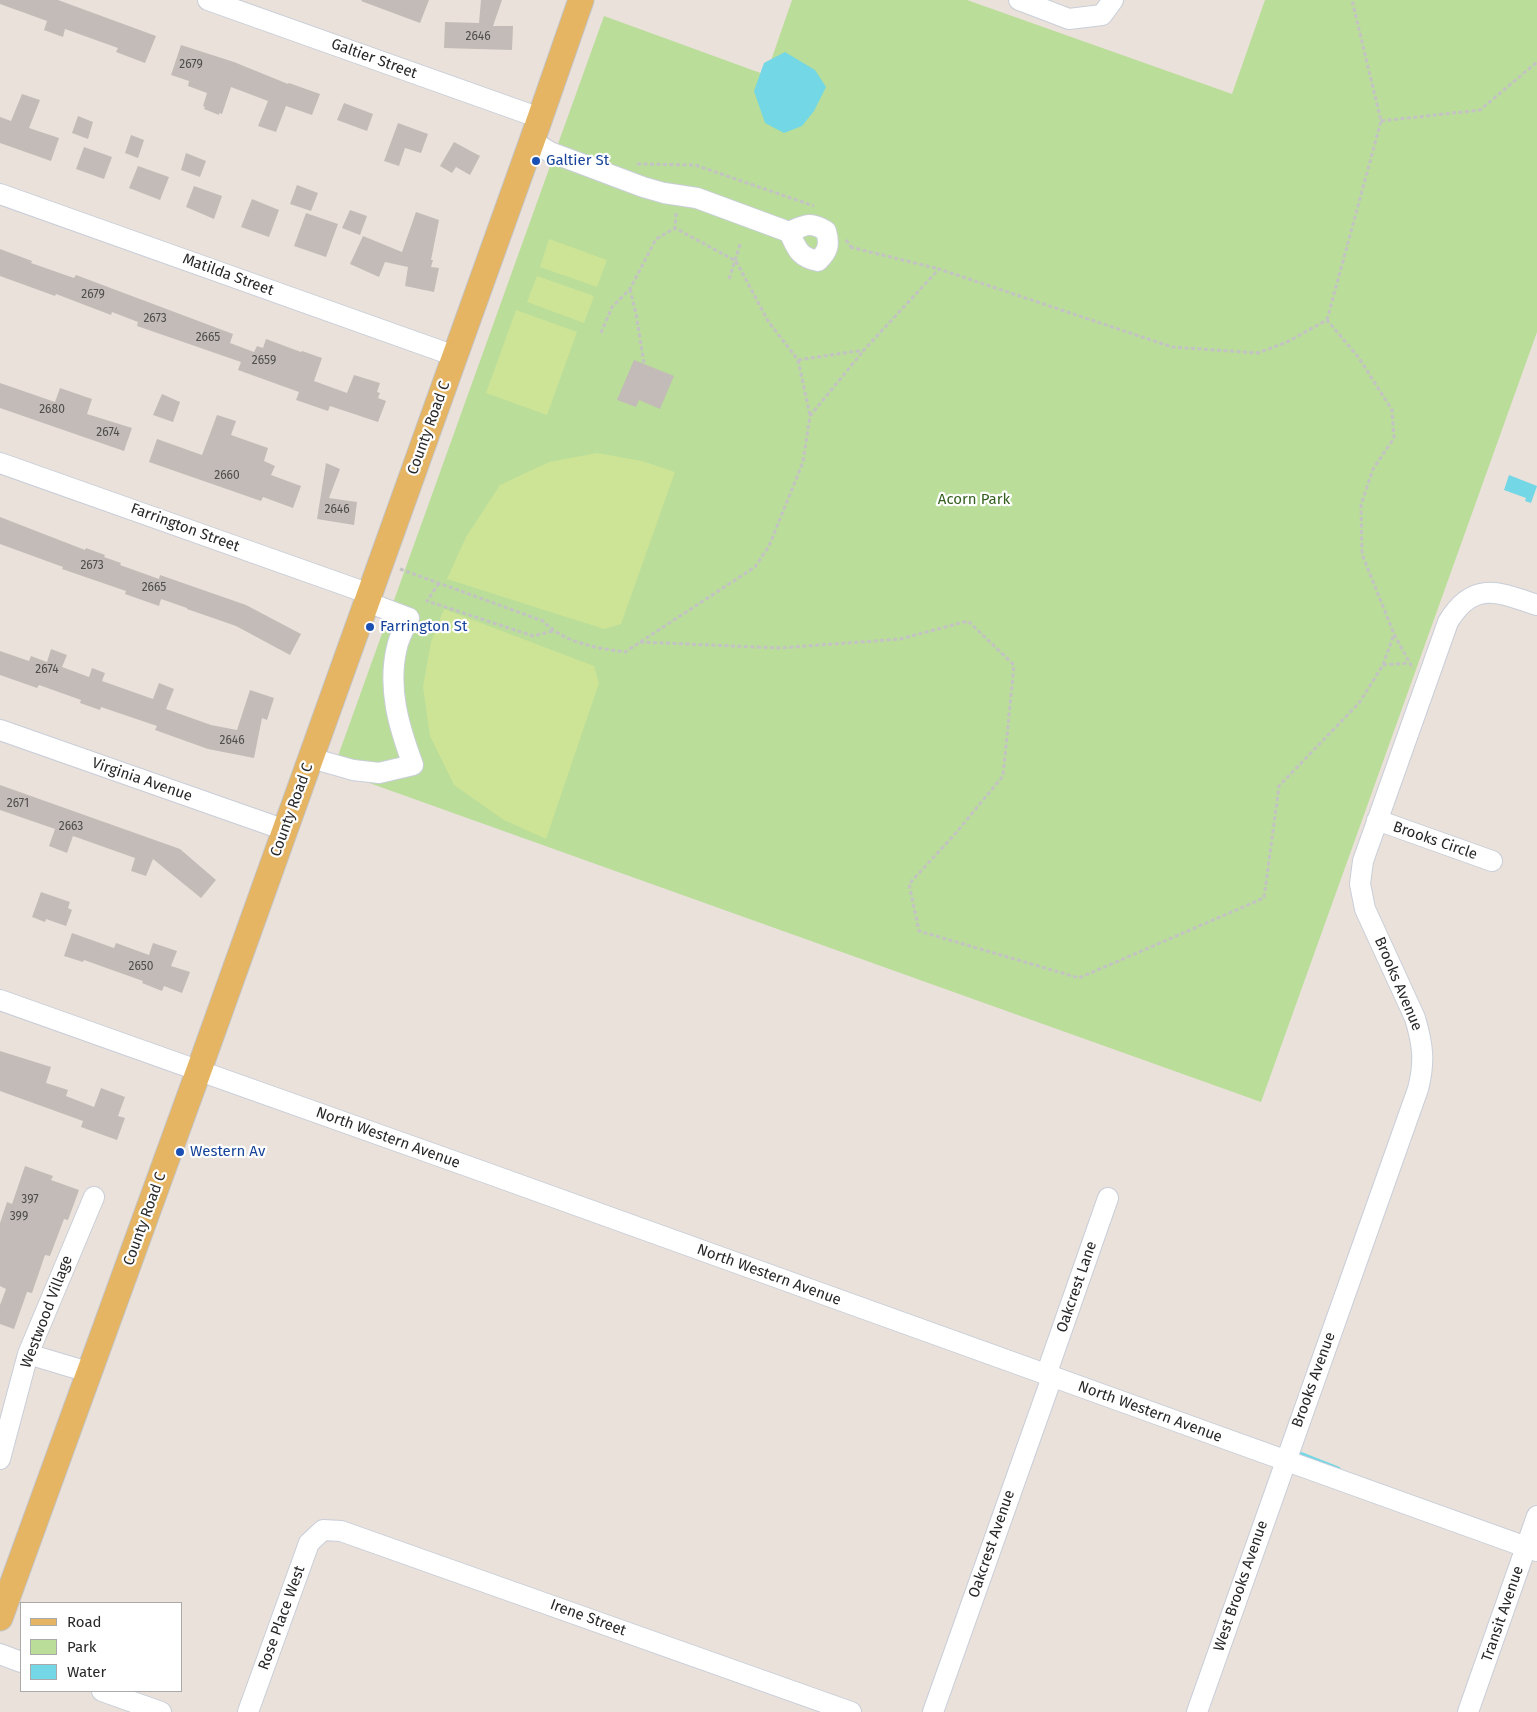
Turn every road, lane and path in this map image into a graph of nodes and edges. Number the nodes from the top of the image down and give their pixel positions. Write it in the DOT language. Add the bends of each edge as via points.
graph roads {
  1 [pos="208,0"];
  2 [pos="581,0"];
  3 [pos="1019,0"];
  4 [pos="1113,0"];
  5 [pos="1352,0"];
  6 [pos="1537,62"];
  7 [pos="540,118"];
  8 [pos="1381,121"];
  9 [pos="532,142"];
  10 [pos="633,164"];
  11 [pos="0,194"];
  12 [pos="678,195"];
  13 [pos="818,208"];
  14 [pos="675,228"];
  15 [pos="789,232"];
  16 [pos="836,238"];
  17 [pos="741,242"];
  18 [pos="852,248"];
  19 [pos="736,261"];
  20 [pos="939,269"];
  21 [pos="729,279"];
  22 [pos="630,288"];
  23 [pos="1327,320"];
  24 [pos="601,333"];
  25 [pos="864,350"];
  26 [pos="455,356"];
  27 [pos="798,360"];
  28 [pos="644,363"];
  29 [pos="810,416"];
  30 [pos="0,463"];
  31 [pos="400,569"];
  32 [pos="439,583"];
  33 [pos="368,598"];
  34 [pos="1537,605"];
  35 [pos="552,632"];
  36 [pos="1394,634"];
  37 [pos="640,642"];
  38 [pos="1409,663"];
  39 [pos="1383,665"];
  40 [pos="1424,690"];
  41 [pos="0,730"];
  42 [pos="311,758"];
  43 [pos="1377,820"];
  44 [pos="285,830"];
  45 [pos="1492,861"];
  46 [pos="0,1000"];
  47 [pos="199,1070"];
  48 [pos="94,1197"];
  49 [pos="1108,1198"];
  50 [pos="28,1354"];
  51 [pos="88,1372"];
  52 [pos="1049,1376"];
  53 [pos="0,1459"];
  54 [pos="1285,1461"];
  55 [pos="1537,1516"];
  56 [pos="324,1530"];
  57 [pos="1531,1549"];
  58 [pos="0,1618"];
  59 [pos="0,1654"];
  60 [pos="20,1662"];
  61 [pos="105,1692"];
  62 [pos="161,1712"];
  63 [pos="248,1712"];
  64 [pos="851,1712"];
  65 [pos="933,1712"];
  66 [pos="1197,1712"];
  67 [pos="1468,1712"];
  1 -- 7 [label="street, Galtier Street"];
  2 -- 7 [label="main road, County Road C"];
  3 -- 4 [label="street" via="1069,19 1102,15"];
  5 -- 8 [label="path"];
  6 -- 8 [label="path" via="1480,110"];
  7 -- 9 [label="main road, County Road C"];
  8 -- 23 [label="path"];
  9 -- 12 [label="street" via="550,152 643,186"];
  9 -- 26 [label="main road, County Road C"];
  10 -- 13 [label="path" via="695,164"];
  11 -- 26 [label="street, Matilda Street"];
  12 -- 14 [label="path"];
  12 -- 15 [label="street" via="697,198"];
  14 -- 19 [label="path"];
  14 -- 22 [label="path" via="656,240"];
  15 -- 16 [label="street" via="816,224"];
  15 -- 16 [label="street" via="799,253 818,261"];
  16 -- 18 [label="path"];
  16 -- 18 [label="path"];
  17 -- 19 [label="path"];
  18 -- 20 [label="path"];
  19 -- 21 [label="path"];
  19 -- 27 [label="path" via="768,321"];
  20 -- 23 [label="path" via="1172,348 1258,353 1287,342"];
  20 -- 25 [label="path"];
  22 -- 24 [label="path" via="612,307"];
  22 -- 28 [label="path"];
  23 -- 36 [label="path" via="1359,358 1392,410 1394,438 1373,469 1361,505 1362,554"];
  25 -- 27 [label="path"];
  25 -- 29 [label="path"];
  26 -- 33 [label="main road, County Road C"];
  27 -- 29 [label="path"];
  29 -- 37 [label="path" via="802,462 769,546 755,567"];
  30 -- 33 [label="street, Farrington Street"];
  31 -- 32 [label="path"];
  32 -- 35 [label="path" via="543,621"];
  32 -- 35 [label="path" via="427,601 533,636"];
  33 -- 42 [label="main road, County Road C"];
  33 -- 42 [label="street, Farrington Street" via="409,618 397,646 394,668 399,727 413,765 379,773 353,770"];
  34 -- 40 [label="street, Brooks Avenue" via="1502,593 1485,592 1469,598 1448,622"];
  35 -- 37 [label="path" via="591,647 625,652"];
  36 -- 38 [label="path"];
  36 -- 39 [label="path"];
  37 -- 39 [label="path" via="780,648 900,639 968,621 1014,665 1003,776 909,884 919,932 1079,978 1264,898 1279,786 1359,703"];
  38 -- 39 [label="path"];
  38 -- 40 [label="path"];
  40 -- 43 [label="street, Brooks Avenue"];
  41 -- 44 [label="street, Virginia Avenue"];
  42 -- 44 [label="main road, County Road C"];
  43 -- 45 [label="street, Brooks Circle"];
  43 -- 54 [label="street, Brooks Avenue" via="1363,861 1360,884 1365,909 1415,1018 1421,1037 1422,1075"];
  44 -- 47 [label="main road, County Road C"];
  46 -- 47 [label="street, North Western Avenue"];
  47 -- 51 [label="main road, County Road C"];
  47 -- 52 [label="street, North Western Avenue"];
  48 -- 50 [label="street, Westwood Village"];
  49 -- 52 [label="street, Oakcrest Lane"];
  50 -- 51 [label="street"];
  50 -- 53 [label="street, Westwood Village"];
  51 -- 58 [label="main road, County Road C"];
  52 -- 54 [label="street, North Western Avenue"];
  52 -- 65 [label="street, Oakcrest Avenue"];
  54 -- 57 [label="street, North Western Avenue"];
  54 -- 66 [label="street, West Brooks Avenue"];
  55 -- 57 [label="street, Transit Avenue"];
  56 -- 63 [label="street, Rose Place West" via="309,1543"];
  56 -- 64 [label="street, Irene Street" via="341,1531"];
  57 -- 67 [label="street, Transit Avenue"];
  59 -- 60 [label="street"];
  61 -- 62 [label="street"];
}
